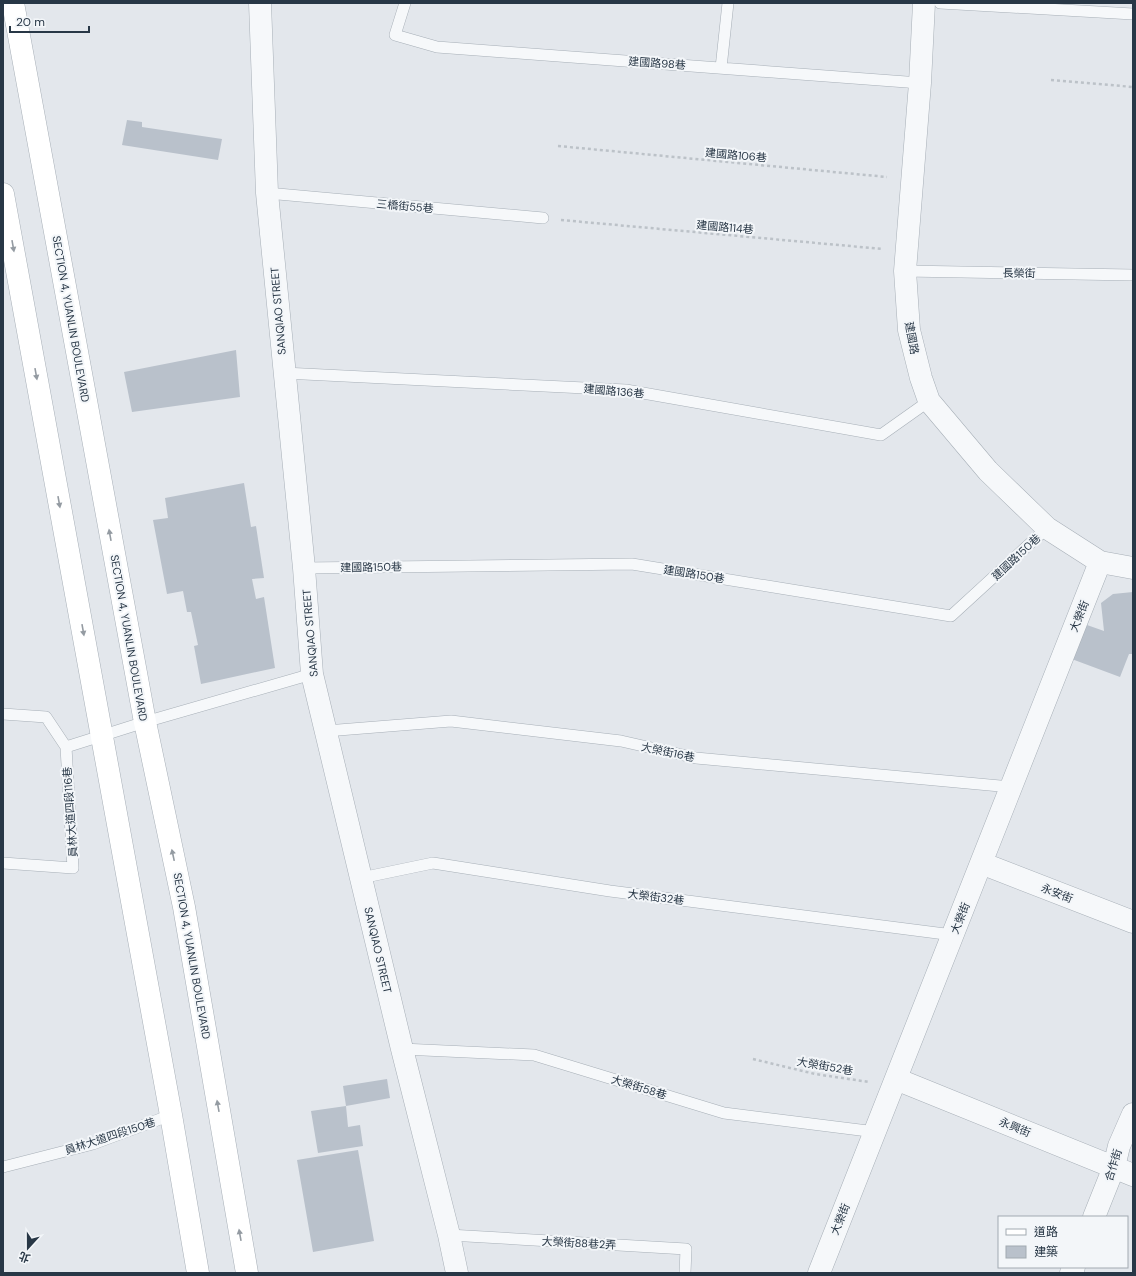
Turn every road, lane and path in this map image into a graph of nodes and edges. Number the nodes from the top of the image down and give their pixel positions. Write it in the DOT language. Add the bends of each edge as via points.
graph roads {
  1 [pos="13,3"];
  2 [pos="260,3"];
  3 [pos="404,3"];
  4 [pos="728,3"];
  5 [pos="924,3"];
  6 [pos="940,3"];
  7 [pos="1133,14"];
  8 [pos="721,68"];
  9 [pos="1051,80"];
  10 [pos="920,83"];
  11 [pos="1133,87"];
  12 [pos="558,146"];
  13 [pos="912,180"];
  14 [pos="267,193"];
  15 [pos="3,194"];
  16 [pos="543,218"];
  17 [pos="905,261"];
  18 [pos="1133,275"];
  19 [pos="284,373"];
  20 [pos="929,401"];
  21 [pos="1047,528"];
  22 [pos="1100,562"];
  23 [pos="304,568"];
  24 [pos="1133,568"];
  25 [pos="312,674"];
  26 [pos="3,714"];
  27 [pos="145,722"];
  28 [pos="326,731"];
  29 [pos="102,736"];
  30 [pos="66,747"];
  31 [pos="1011,787"];
  32 [pos="3,863"];
  33 [pos="981,863"];
  34 [pos="361,878"];
  35 [pos="1133,922"];
  36 [pos="953,935"];
  37 [pos="402,1049"];
  38 [pos="754,1059"];
  39 [pos="895,1082"];
  40 [pos="1133,1114"];
  41 [pos="171,1115"];
  42 [pos="876,1132"];
  43 [pos="3,1167"];
  44 [pos="1124,1171"];
  45 [pos="1095,1216"];
  46 [pos="449,1235"];
  47 [pos="198,1273"];
  48 [pos="247,1273"];
  49 [pos="457,1273"];
  50 [pos="685,1273"];
  51 [pos="819,1273"];
  27 -- 1 [label="main road, SECTION 4, YUANLIN BOULEVARD, one-way"];
  2 -- 14 [label="street, SANQIAO STREET"];
  3 -- 8 [label="lane, 建國路98巷" via="395,35 437,47"];
  4 -- 8 [label="lane"];
  5 -- 10 [label="street, 建國路"];
  6 -- 7 [label="lane"];
  8 -- 10 [label="lane, 建國路98巷"];
  9 -- 11 [label="path"];
  10 -- 13 [label="street, 建國路"];
  12 -- 13 [label="path, 建國路106巷"];
  13 -- 17 [label="street, 建國路"];
  14 -- 16 [label="lane, 三橋街55巷"];
  14 -- 19 [label="street, SANQIAO STREET"];
  15 -- 29 [label="main road, one-way"];
  16 -- 17 [label="path, 建國路114巷"];
  17 -- 18 [label="lane, 長榮街"];
  17 -- 20 [label="street, 建國路" via="909,330 920,378"];
  19 -- 20 [label="lane, 建國路136巷" via="626,390 882,435"];
  19 -- 23 [label="street, SANQIAO STREET"];
  20 -- 21 [label="street, 建國路" via="988,471"];
  21 -- 22 [label="street, 建國路"];
  21 -- 23 [label="lane, 建國路150巷" via="951,616 632,564"];
  22 -- 24 [label="street, 建國路"];
  22 -- 31 [label="street, 大榮街"];
  23 -- 25 [label="street, SANQIAO STREET"];
  25 -- 27 [label="lane"];
  25 -- 28 [label="street, SANQIAO STREET"];
  26 -- 30 [label="lane" via="46,717"];
  27 -- 29 [label="lane"];
  48 -- 27 [label="main road, SECTION 4, YUANLIN BOULEVARD, one-way" via="184,907"];
  28 -- 31 [label="lane, 大榮街16巷" via="451,721 621,741 696,758"];
  28 -- 34 [label="street, SANQIAO STREET"];
  29 -- 30 [label="lane"];
  29 -- 41 [label="main road"];
  30 -- 32 [label="lane, 員林大道四段116巷" via="73,868"];
  31 -- 33 [label="street, 大榮街"];
  33 -- 35 [label="street, 永安街"];
  33 -- 36 [label="street, 大榮街"];
  34 -- 36 [label="lane, 大榮街32巷" via="433,863 610,891"];
  34 -- 37 [label="street, SANQIAO STREET"];
  36 -- 39 [label="street, 大榮街"];
  37 -- 42 [label="lane, 大榮街58巷" via="534,1055 724,1113"];
  37 -- 46 [label="street, SANQIAO STREET"];
  38 -- 39 [label="path, 大榮街52巷" via="815,1074"];
  39 -- 42 [label="street, 大榮街"];
  39 -- 44 [label="street, 永興街"];
  40 -- 44 [label="street, 合作街" via="1119,1146"];
  41 -- 43 [label="lane, 員林大道四段150巷" via="93,1144"];
  41 -- 47 [label="main road"];
  42 -- 51 [label="street, 大榮街"];
  44 -- 45 [label="street, 合作街"];
  46 -- 49 [label="street, SANQIAO STREET"];
  46 -- 50 [label="lane, 大榮街88巷2弄" via="686,1249"];
}
